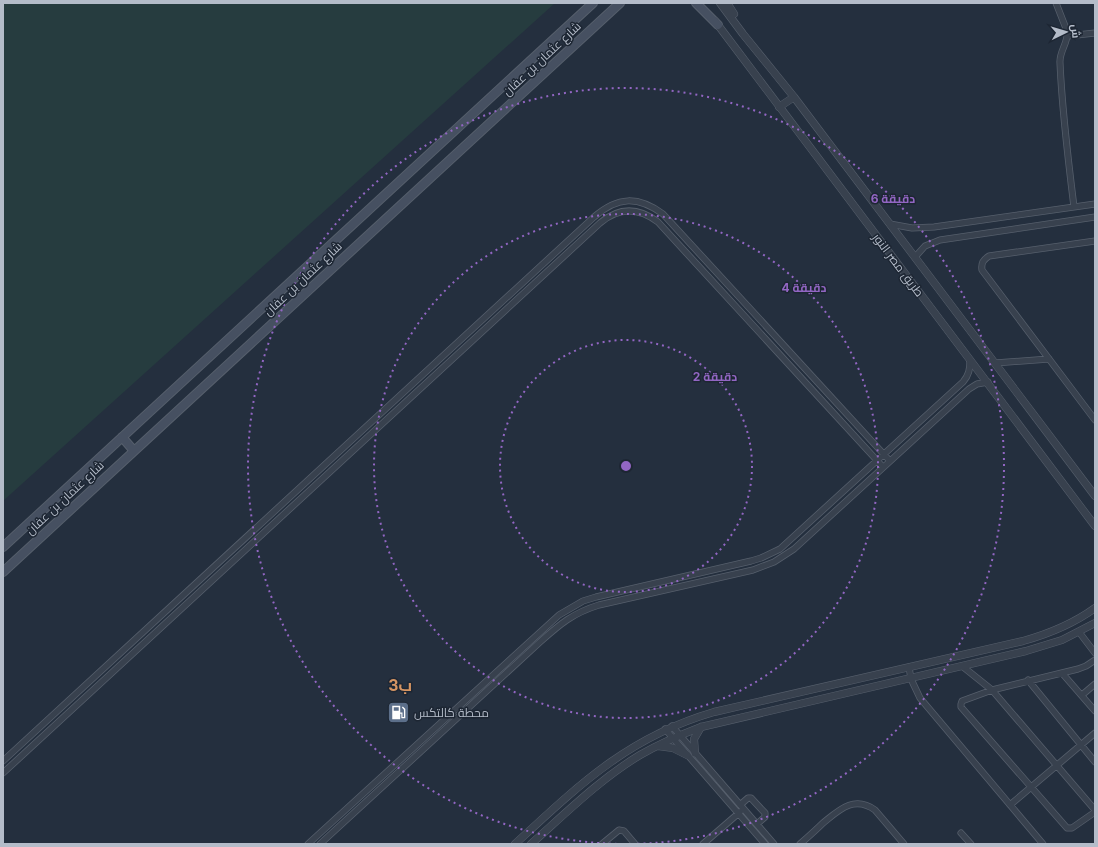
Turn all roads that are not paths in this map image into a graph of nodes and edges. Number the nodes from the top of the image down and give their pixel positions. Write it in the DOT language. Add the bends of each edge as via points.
graph roads {
  1 [pos="593,3"];
  2 [pos="620,3"];
  3 [pos="696,3"];
  4 [pos="701,3"];
  5 [pos="720,3"];
  6 [pos="727,3"];
  7 [pos="1056,3"];
  8 [pos="718,25"];
  9 [pos="1095,33"];
  10 [pos="743,34"];
  11 [pos="1068,36"];
  12 [pos="794,98"];
  13 [pos="779,107"];
  14 [pos="1095,204"];
  15 [pos="1074,207"];
  16 [pos="1095,218"];
  17 [pos="890,224"];
  18 [pos="1095,241"];
  19 [pos="915,257"];
  20 [pos="1049,358"];
  21 [pos="970,359"];
  22 [pos="995,363"];
  23 [pos="988,382"];
  24 [pos="1095,420"];
  25 [pos="122,437"];
  26 [pos="134,451"];
  27 [pos="884,455"];
  28 [pos="877,461"];
  29 [pos="890,461"];
  30 [pos="883,467"];
  31 [pos="1095,496"];
  32 [pos="1095,526"];
  33 [pos="3,547"];
  34 [pos="3,572"];
  35 [pos="1095,608"];
  36 [pos="1095,623"];
  37 [pos="1079,632"];
  38 [pos="1095,653"];
  39 [pos="1095,660"];
  40 [pos="962,666"];
  41 [pos="909,667"];
  42 [pos="1062,673"];
  43 [pos="911,679"];
  44 [pos="1028,680"];
  45 [pos="1095,684"];
  46 [pos="992,690"];
  47 [pos="1082,695"];
  48 [pos="1095,711"];
  49 [pos="672,726"];
  50 [pos="701,727"];
  51 [pos="665,730"];
  52 [pos="1095,733"];
  53 [pos="676,736"];
  54 [pos="1081,745"];
  55 [pos="656,746"];
  56 [pos="695,753"];
  57 [pos="687,755"];
  58 [pos="3,761"];
  59 [pos="1095,762"];
  60 [pos="1057,765"];
  61 [pos="3,773"];
  62 [pos="1031,786"];
  63 [pos="1010,804"];
  64 [pos="742,807"];
  65 [pos="1095,811"];
  66 [pos="738,813"];
  67 [pos="757,824"];
  68 [pos="962,833"];
  69 [pos="308,844"];
  70 [pos="320,844"];
  71 [pos="515,844"];
  72 [pos="531,844"];
  73 [pos="602,844"];
  74 [pos="635,844"];
  75 [pos="703,844"];
  76 [pos="765,844"];
  77 [pos="774,844"];
  78 [pos="800,844"];
  79 [pos="904,844"];
  80 [pos="971,844"];
  81 [pos="1043,844"];
  1 -- 25 [label="main road, شارع عثمان بن عفان"];
  2 -- 26 [label="main road, شارع عثمان بن عفان"];
  3 -- 8 [label="main road"];
  4 -- 8 [label="street, طريق مصر النور"];
  5 -- 10 [label="street, طريق مصر النور"];
  6 -- 10 [label="street"];
  7 -- 11 [label="street"];
  8 -- 13 [label="street, طريق مصر النور"];
  9 -- 11 [label="street"];
  10 -- 12 [label="street, طريق مصر النور"];
  11 -- 15 [label="street" via="1060,58 1061,100"];
  12 -- 13 [label="street"];
  12 -- 17 [label="street, طريق مصر النور"];
  13 -- 21 [label="street, طريق مصر النور"];
  14 -- 15 [label="street"];
  15 -- 17 [label="street" via="934,227 912,228"];
  16 -- 19 [label="street" via="940,240 925,246"];
  17 -- 19 [label="street, طريق مصر النور"];
  18 -- 20 [label="street" via="994,255 984,259 981,264 982,270"];
  19 -- 22 [label="street, طريق مصر النور"];
  20 -- 22 [label="street"];
  20 -- 24 [label="street"];
  21 -- 23 [label="street, طريق مصر النور"];
  21 -- 27 [label="street" via="969,374 963,382"];
  22 -- 31 [label="street, طريق مصر النور"];
  23 -- 29 [label="street" via="973,386"];
  23 -- 32 [label="street, طريق مصر النور"];
  25 -- 26 [label="main road"];
  25 -- 33 [label="main road, شارع عثمان بن عفان"];
  26 -- 34 [label="main road, شارع عثمان بن عفان"];
  27 -- 28 [label="street"];
  27 -- 29 [label="street"];
  27 -- 58 [label="street" via="663,214 641,202 617,203 594,217"];
  28 -- 30 [label="street"];
  28 -- 61 [label="street" via="658,222 639,212 618,212 600,223"];
  28 -- 69 [label="street" via="788,543 770,554 596,597 583,601 559,615"];
  29 -- 30 [label="street"];
  30 -- 70 [label="street" via="794,549 774,562 753,570 599,605 566,620"];
  35 -- 41 [label="street" via="1046,634"];
  36 -- 37 [label="street"];
  37 -- 38 [label="street"];
  37 -- 40 [label="street" via="1026,651"];
  39 -- 42 [label="street" via="1086,666"];
  40 -- 43 [label="street"];
  40 -- 46 [label="street"];
  41 -- 43 [label="street"];
  41 -- 49 [label="street" via="714,712"];
  42 -- 44 [label="street"];
  42 -- 47 [label="street"];
  43 -- 50 [label="street"];
  43 -- 63 [label="street" via="920,698"];
  44 -- 46 [label="street"];
  44 -- 54 [label="street"];
  45 -- 47 [label="street"];
  46 -- 60 [label="street"];
  46 -- 62 [label="street" via="962,701 961,707"];
  47 -- 48 [label="street"];
  49 -- 51 [label="street"];
  49 -- 53 [label="street"];
  50 -- 53 [label="street"];
  50 -- 56 [label="street" via="694,739"];
  51 -- 53 [label="street"];
  51 -- 71 [label="street" via="603,767 578,786"];
  52 -- 54 [label="street"];
  53 -- 55 [label="street"];
  53 -- 56 [label="street"];
  53 -- 57 [label="street"];
  54 -- 59 [label="street"];
  54 -- 60 [label="street"];
  55 -- 57 [label="street" via="672,748"];
  55 -- 72 [label="street" via="609,776"];
  56 -- 64 [label="street"];
  57 -- 66 [label="street"];
  60 -- 62 [label="street"];
  60 -- 65 [label="street"];
  62 -- 63 [label="street"];
  62 -- 65 [label="street" via="1066,828 1072,828"];
  63 -- 81 [label="street"];
  64 -- 66 [label="street"];
  64 -- 67 [label="street"];
  64 -- 67 [label="street" via="750,798 765,813 765,817"];
  66 -- 75 [label="street"];
  66 -- 76 [label="street"];
  67 -- 77 [label="street"];
  68 -- 80 [label="street"];
  73 -- 74 [label="street" via="619,830 624,831"];
  78 -- 79 [label="street" via="840,809 858,804 875,810"];
}
